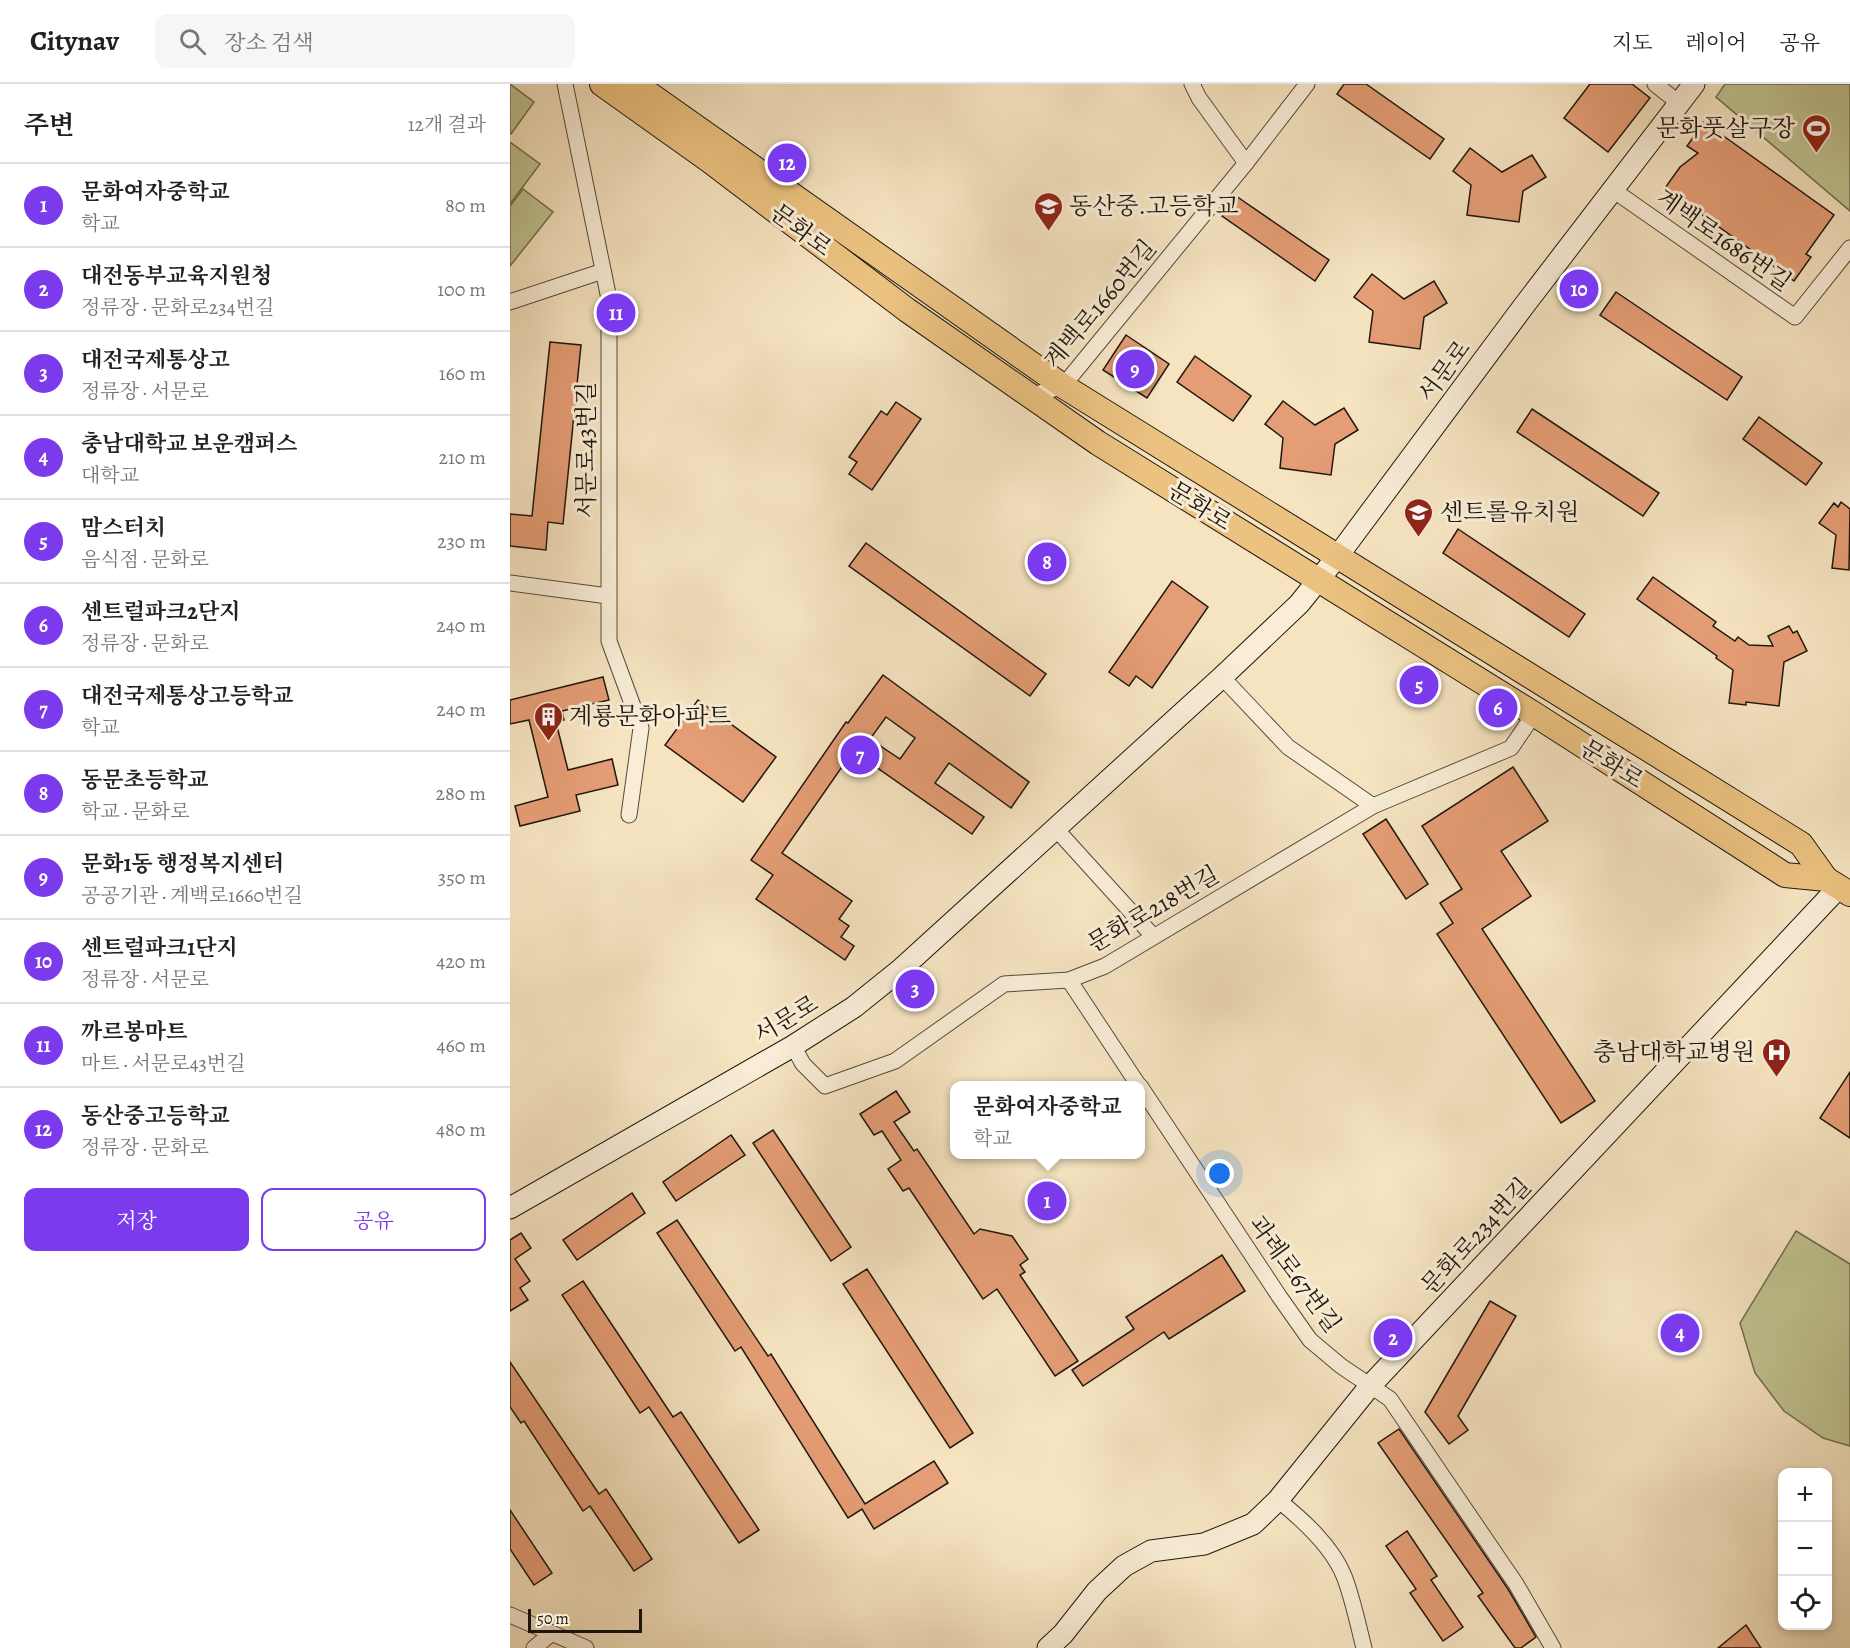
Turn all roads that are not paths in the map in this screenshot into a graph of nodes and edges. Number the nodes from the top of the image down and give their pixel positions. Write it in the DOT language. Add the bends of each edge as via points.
graph roads {
  1 [pos="565,84"];
  2 [pos="581,84"];
  3 [pos="602,84"];
  4 [pos="635,84"];
  5 [pos="1192,84"];
  6 [pos="1307,84"];
  7 [pos="1655,84"];
  8 [pos="1694,84"];
  9 [pos="658,102"];
  10 [pos="1679,103"];
  11 [pos="696,151"];
  12 [pos="1246,163"];
  13 [pos="1613,190"];
  14 [pos="1850,248"];
  15 [pos="603,271"];
  16 [pos="512,306"];
  17 [pos="1063,387"];
  18 [pos="1030,396"];
  19 [pos="1338,557"];
  20 [pos="1319,580"];
  21 [pos="510,583"];
  22 [pos="608,596"];
  23 [pos="1222,677"];
  24 [pos="1534,714"];
  25 [pos="1372,806"];
  26 [pos="629,814"];
  27 [pos="1056,829"];
  28 [pos="1838,887"];
  29 [pos="1153,936"];
  30 [pos="1069,980"];
  31 [pos="793,1046"];
  32 [pos="1137,1081"];
  33 [pos="1145,1094"];
  34 [pos="510,1208"];
  35 [pos="1370,1386"];
  36 [pos="1278,1500"];
  37 [pos="510,1615"];
  38 [pos="552,1633"];
  39 [pos="534,1648"];
  40 [pos="586,1648"];
  41 [pos="1048,1648"];
  42 [pos="1364,1648"];
  43 [pos="1553,1648"];
  1 -- 15 [label="street, 서문로43번길"];
  2 -- 11 [label="main road" via="667,145"];
  3 -- 9 [label="main road, 문화로"];
  4 -- 9 [label="main road, 문화로"];
  5 -- 12 [label="street"];
  6 -- 12 [label="street, 계백로1660번길"];
  7 -- 10 [label="street"];
  8 -- 10 [label="main road, 서문로"];
  9 -- 11 [label="main road, 문화로"];
  9 -- 17 [label="main road, 문화로"];
  10 -- 13 [label="main road, 서문로"];
  11 -- 18 [label="main road, 문화로" via="907,310"];
  12 -- 17 [label="street, 계백로1660번길"];
  13 -- 14 [label="street, 계백로1686번길" via="1795,317"];
  13 -- 19 [label="main road, 서문로"];
  15 -- 16 [label="street"];
  15 -- 22 [label="street, 서문로43번길" via="609,299"];
  17 -- 18 [label="street, 계백로1660번길"];
  17 -- 19 [label="main road, 문화로"];
  18 -- 20 [label="main road, 문화로" via="1098,443"];
  19 -- 20 [label="main road, 서문로"];
  19 -- 28 [label="main road, 문화로" via="1801,844"];
  20 -- 23 [label="main road, 서문로"];
  20 -- 24 [label="main road, 문화로"];
  21 -- 22 [label="street"];
  22 -- 26 [label="street, 서문로43번길" via="609,641 641,729"];
  23 -- 25 [label="street" via="1288,747"];
  23 -- 27 [label="main road, 서문로"];
  24 -- 25 [label="street, 문화로218번길" via="1511,748"];
  24 -- 28 [label="main road, 문화로" via="1785,874"];
  25 -- 29 [label="street, 문화로218번길"];
  27 -- 29 [label="street"];
  27 -- 31 [label="main road, 서문로" via="900,970 854,1007"];
  28 -- 35 [label="main road, 문화로234번길"];
  29 -- 30 [label="street, 문화로218번길" via="1105,966"];
  30 -- 31 [label="street, 문화로218번길" via="1004,984 895,1061 825,1086 803,1064"];
  30 -- 32 [label="street, 과례로67번길"];
  31 -- 34 [label="main road, 서문로"];
  33 -- 35 [label="street, 과례로67번길" via="1310,1340"];
  35 -- 36 [label="main road, 문화로234번길"];
  35 -- 43 [label="street, 과례로67번길" via="1390,1399 1516,1584"];
  36 -- 41 [label="main road, 문화로234번길" via="1253,1524 1204,1544 1151,1551 1124,1566"];
  36 -- 42 [label="street" via="1302,1519 1344,1576"];
  37 -- 38 [label="street"];
  38 -- 39 [label="street"];
  38 -- 40 [label="street"];
}
